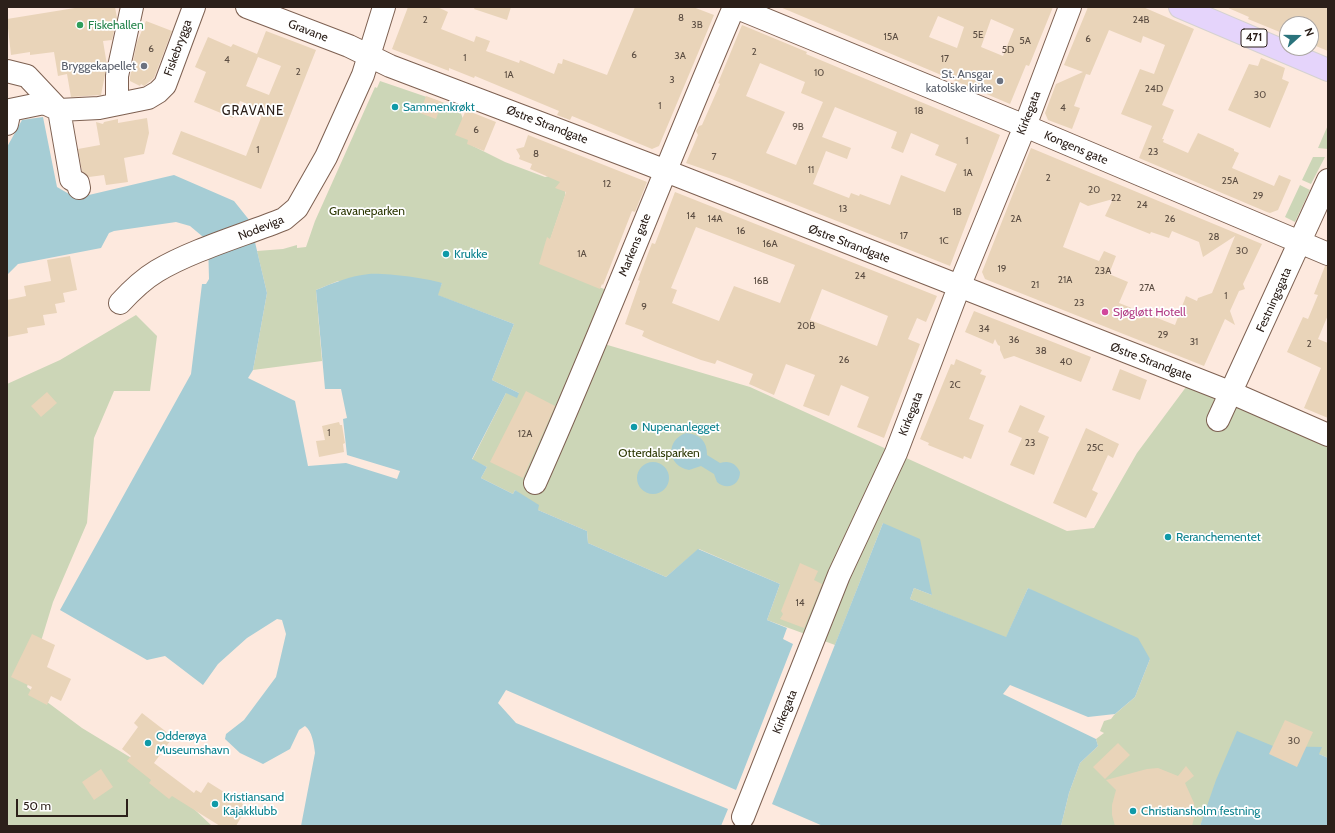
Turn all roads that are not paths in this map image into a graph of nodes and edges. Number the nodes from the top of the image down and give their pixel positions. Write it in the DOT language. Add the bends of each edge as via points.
graph roads {
  1 [pos="132,7"];
  2 [pos="194,7"];
  3 [pos="247,7"];
  4 [pos="384,7"];
  5 [pos="735,7"];
  6 [pos="1070,7"];
  7 [pos="1180,7"];
  8 [pos="369,56"];
  9 [pos="8,66"];
  10 [pos="1328,70"];
  11 [pos="117,104"];
  12 [pos="59,110"];
  13 [pos="7,124"];
  14 [pos="1025,126"];
  15 [pos="665,171"];
  16 [pos="1328,180"];
  17 [pos="79,188"];
  18 [pos="1300,242"];
  19 [pos="1328,254"];
  20 [pos="959,287"];
  21 [pos="120,303"];
  22 [pos="1232,393"];
  23 [pos="1218,420"];
  24 [pos="1328,435"];
  25 [pos="535,483"];
  26 [pos="743,817"];
  1 -- 11 [label="street" via="117,76"];
  2 -- 11 [label="street, Fiskebrygga" via="165,85 148,98"];
  3 -- 8 [label="street, Gravane"];
  4 -- 8 [label="street, Nodeviga"];
  5 -- 14 [label="street, Kongens gate"];
  5 -- 15 [label="street, Markens gate"];
  6 -- 14 [label="street, Kirkegata"];
  7 -- 10 [label="main road, 471"];
  8 -- 15 [label="street, Østre Strandgate"];
  8 -- 21 [label="street, Nodeviga" via="326,157 297,208 284,220 184,258 157,271 138,284"];
  9 -- 12 [label="street" via="27,76"];
  11 -- 12 [label="street, Fiskebrygga" via="99,108"];
  12 -- 13 [label="street, Fiskebrygga" via="44,103 10,110"];
  12 -- 17 [label="street" via="71,178 78,183"];
  14 -- 18 [label="street, Kongens gate"];
  14 -- 20 [label="street, Kirkegata"];
  15 -- 20 [label="street, Østre Strandgate"];
  15 -- 25 [label="street, Markens gate"];
  16 -- 18 [label="street, Festningsgata"];
  18 -- 19 [label="street, Kongens gate"];
  18 -- 22 [label="street, Festningsgata"];
  20 -- 22 [label="street, Østre Strandgate"];
  20 -- 26 [label="street, Kirkegata" via="896,453 840,575"];
  22 -- 23 [label="street, Festningsgata"];
  22 -- 24 [label="street, Østre Strandgate"];
}
